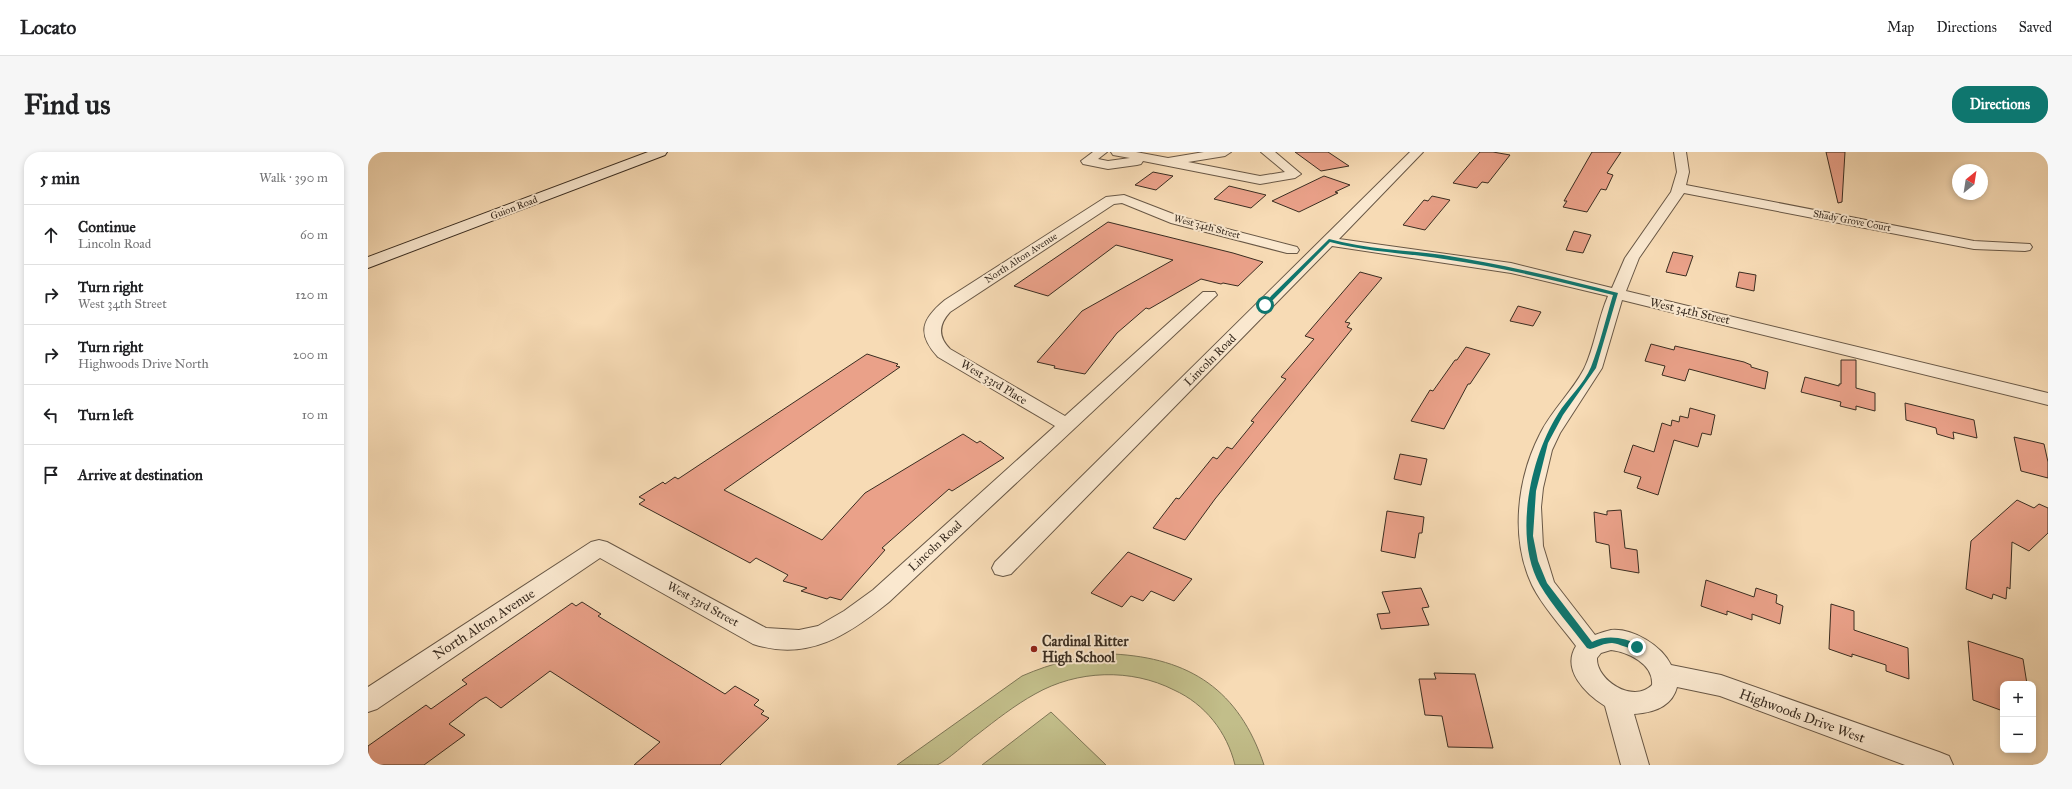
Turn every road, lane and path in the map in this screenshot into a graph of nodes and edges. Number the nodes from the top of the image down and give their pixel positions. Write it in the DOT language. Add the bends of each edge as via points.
graph roads {
  1 [pos="660,152"];
  2 [pos="1101,152"];
  3 [pos="1117,152"];
  4 [pos="1225,152"];
  5 [pos="1267,152"];
  6 [pos="1417,152"];
  7 [pos="1680,152"];
  8 [pos="1153,159"];
  9 [pos="1168,162"];
  10 [pos="1680,188"];
  11 [pos="1124,199"];
  12 [pos="1329,241"];
  13 [pos="2025,247"];
  14 [pos="1292,250"];
  15 [pos="368,263"];
  16 [pos="1616,294"];
  17 [pos="1209,295"];
  18 [pos="931,331"];
  19 [pos="2048,399"];
  20 [pos="1067,426"];
  21 [pos="599,548"];
  22 [pos="1003,568"];
  23 [pos="812,638"];
  24 [pos="1590,646"];
  25 [pos="1664,674"];
  26 [pos="1616,699"];
  27 [pos="368,700"];
  28 [pos="1634,765"];
  29 [pos="1939,765"];
  1 -- 15 [label="street, Guion Road"];
  2 -- 8 [label="street" via="1087,161 1108,165"];
  3 -- 8 [label="street"];
  4 -- 9 [label="street"];
  5 -- 9 [label="street" via="1295,174 1260,180"];
  6 -- 12 [label="street, Lincoln Road"];
  7 -- 10 [label="street" via="1683,172"];
  8 -- 9 [label="street"];
  10 -- 13 [label="street, Shady Grove Court" via="1974,245"];
  10 -- 16 [label="street" via="1675,199 1636,252"];
  11 -- 14 [label="street, West 34th Street" via="1176,220"];
  11 -- 18 [label="street, North Alton Avenue" via="1111,200 952,303 936,317"];
  12 -- 16 [label="street, West 34th Street" via="1503,267"];
  12 -- 22 [label="street, Lincoln Road"];
  16 -- 19 [label="street, West 34th Street"];
  16 -- 24 [label="street" via="1593,368 1560,414 1545,443 1536,472 1529,522 1531,546 1543,584"];
  17 -- 20 [label="street, Lincoln Road"];
  18 -- 20 [label="street, West 33rd Place" via="934,343 944,353"];
  20 -- 23 [label="street, Lincoln Road" via="881,596 839,628"];
  21 -- 23 [label="street, West 33rd Street" via="762,637 788,641"];
  21 -- 27 [label="street, North Alton Avenue"];
  24 -- 25 [label="street" via="1611,640 1624,642 1649,654"];
  24 -- 26 [label="street" via="1584,653 1586,673 1592,683"];
  25 -- 26 [label="street" via="1665,684 1662,693 1654,700 1630,703"];
  25 -- 29 [label="street, Highwoods Drive West" via="1721,686"];
  26 -- 28 [label="street"];
}
